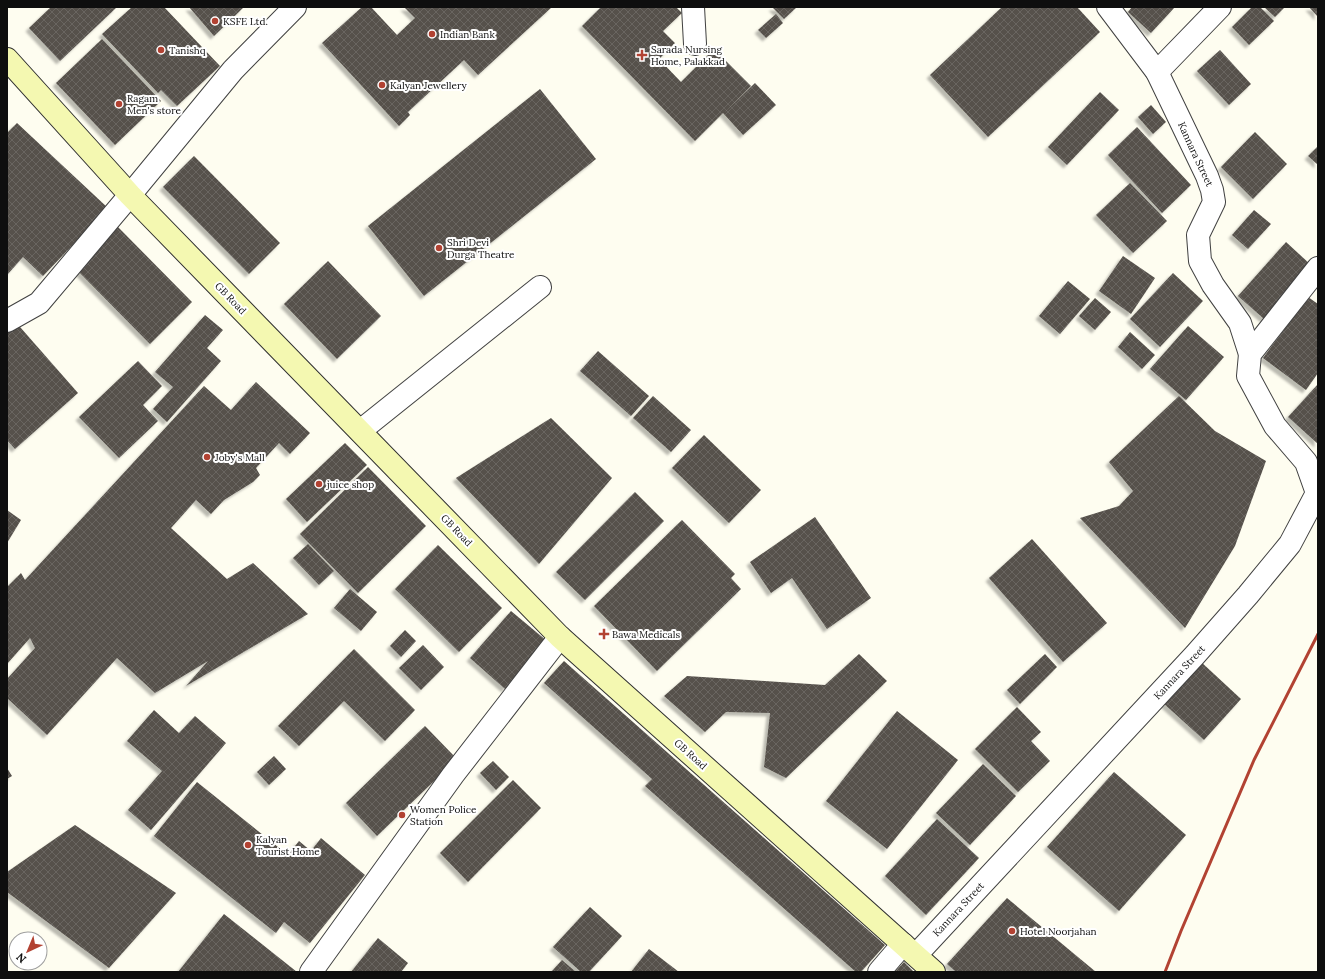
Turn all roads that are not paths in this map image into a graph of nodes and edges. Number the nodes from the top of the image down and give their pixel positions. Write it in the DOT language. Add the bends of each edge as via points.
graph roads {
  1 [pos="295,7"];
  2 [pos="693,7"];
  3 [pos="1108,7"];
  4 [pos="1220,7"];
  5 [pos="695,44"];
  6 [pos="7,59"];
  7 [pos="1157,72"];
  8 [pos="130,194"];
  9 [pos="1318,268"];
  10 [pos="540,287"];
  11 [pos="7,321"];
  12 [pos="1250,354"];
  13 [pos="360,431"];
  14 [pos="560,637"];
  15 [pos="909,950"];
  16 [pos="311,972"];
  17 [pos="879,972"];
  18 [pos="934,972"];
  1 -- 8 [label="street" via="233,70"];
  2 -- 5 [label="street"];
  3 -- 7 [label="street, Kannara Street"];
  4 -- 7 [label="street"];
  6 -- 8 [label="street, GB Road"];
  7 -- 12 [label="street, Kannara Street" via="1212,190 1214,202 1198,235 1200,261 1212,285 1240,322"];
  8 -- 11 [label="street" via="39,303"];
  8 -- 13 [label="street, GB Road"];
  9 -- 12 [label="street"];
  10 -- 13 [label="street"];
  12 -- 15 [label="street, Kannara Street" via="1248,376 1275,426 1306,462 1317,493 1290,544 1209,639"];
  13 -- 14 [label="street, GB Road"];
  14 -- 15 [label="street, GB Road"];
  14 -- 16 [label="street" via="453,775"];
  15 -- 17 [label="street, Kannara Street"];
  15 -- 18 [label="street, GB Road"];
}
